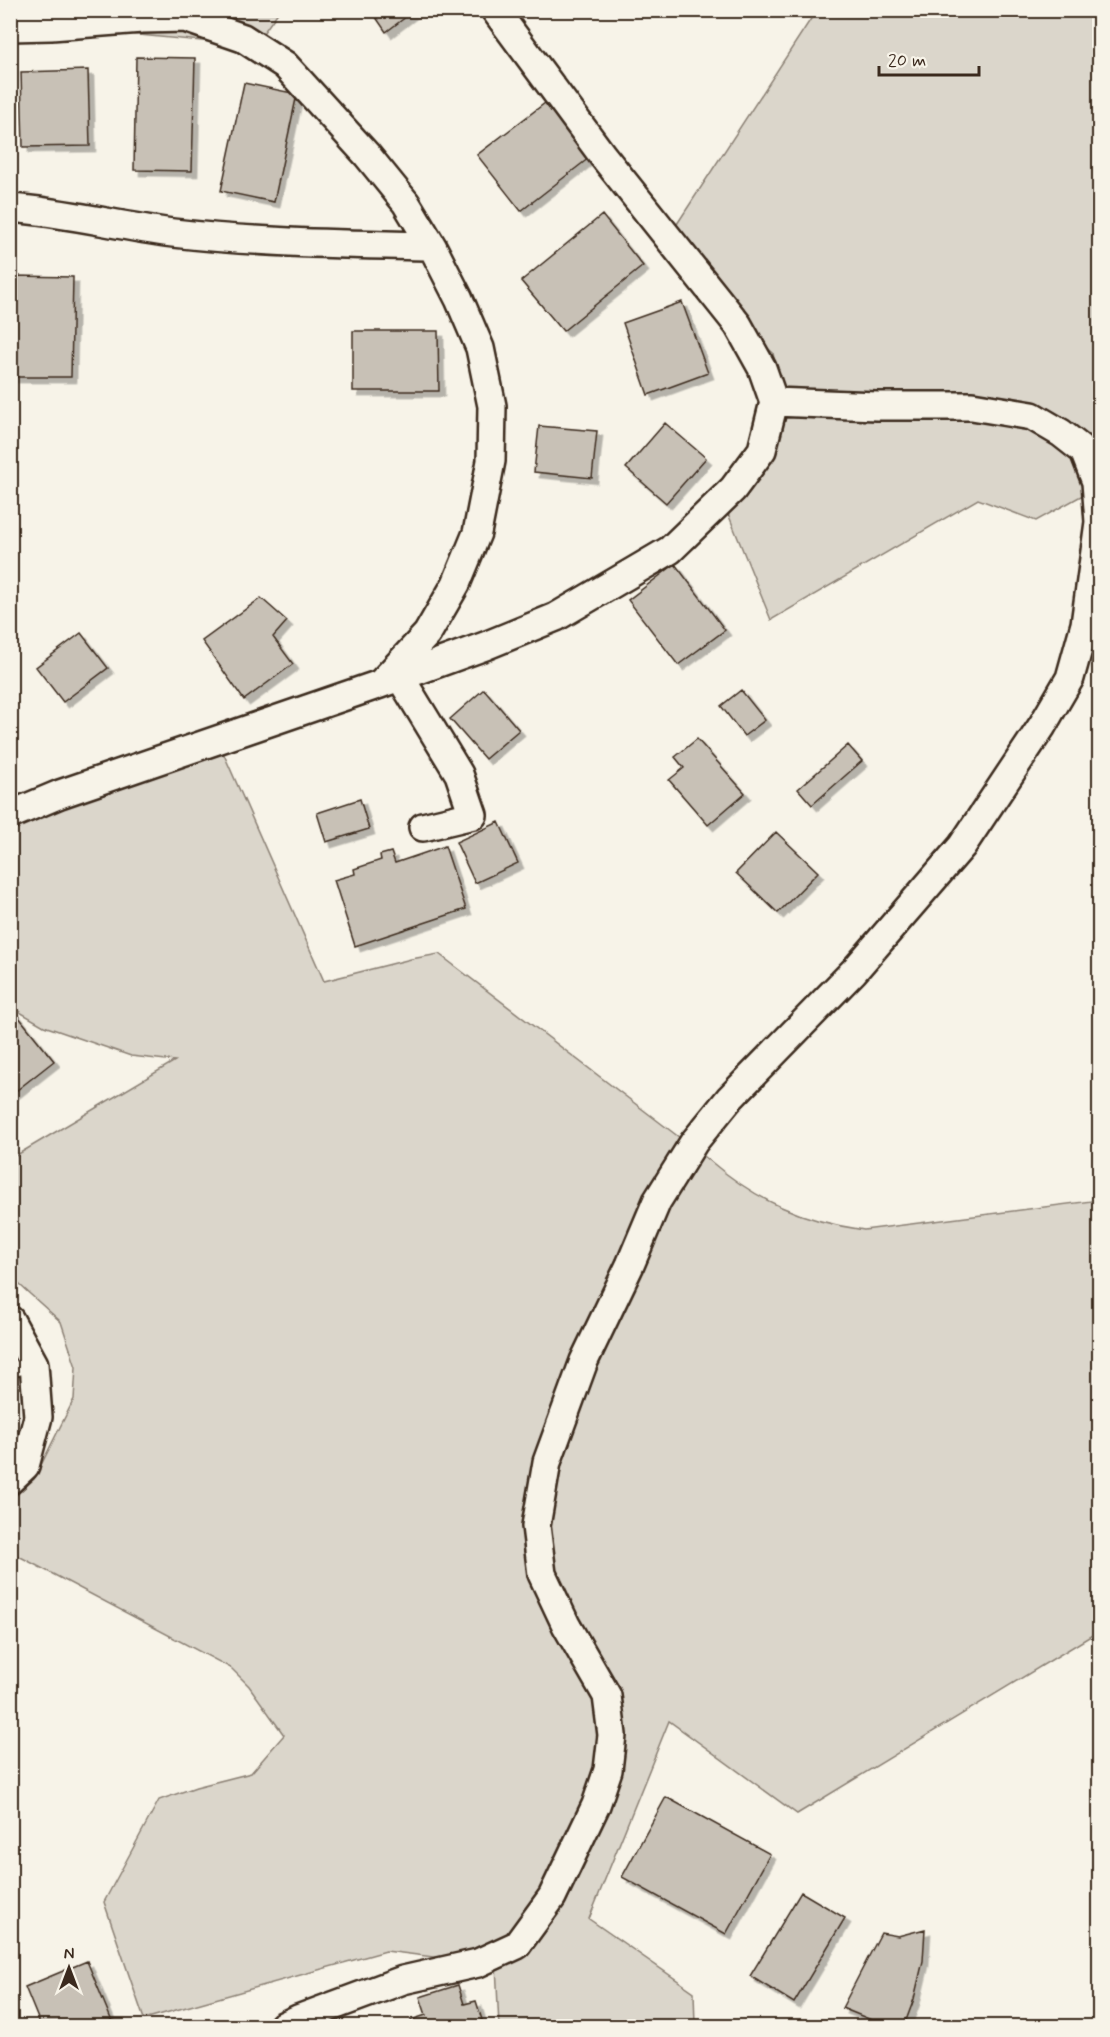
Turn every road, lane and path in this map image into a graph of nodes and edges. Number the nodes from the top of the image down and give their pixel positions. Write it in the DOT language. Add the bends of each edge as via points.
graph roads {
  1 [pos="495,10"];
  2 [pos="10,27"];
  3 [pos="10,208"];
  4 [pos="432,246"];
  5 [pos="774,402"];
  6 [pos="390,681"];
  7 [pos="10,815"];
  8 [pos="423,827"];
  9 [pos="10,1320"];
  10 [pos="22,1367"];
  11 [pos="10,1480"];
  12 [pos="283,2026"];
  1 -- 5 [label="street" via="610,165 738,325 762,368"];
  2 -- 4 [label="street" via="185,18 243,38 285,65 367,155 406,203"];
  3 -- 4 [label="street" via="184,234 300,243"];
  4 -- 6 [label="street" via="480,348 492,406 491,461 477,532 456,585 427,634"];
  5 -- 6 [label="street" via="762,450 733,489 670,550 556,617"];
  5 -- 12 [label="street" via="972,406 1032,416 1084,451 1096,482 1099,522 1085,624 1070,678 962,846 854,971 729,1099 694,1142 657,1202 584,1361 547,1462 536,1526 542,1575 607,1696 612,1735 608,1770 596,1805 552,1897 517,1945 478,1963 403,1980"];
  6 -- 7 [label="street" via="60,794"];
  6 -- 8 [label="street" via="459,774 473,814"];
  9 -- 10 [label="street"];
  10 -- 11 [label="street" via="38,1417 25,1466"];
}
